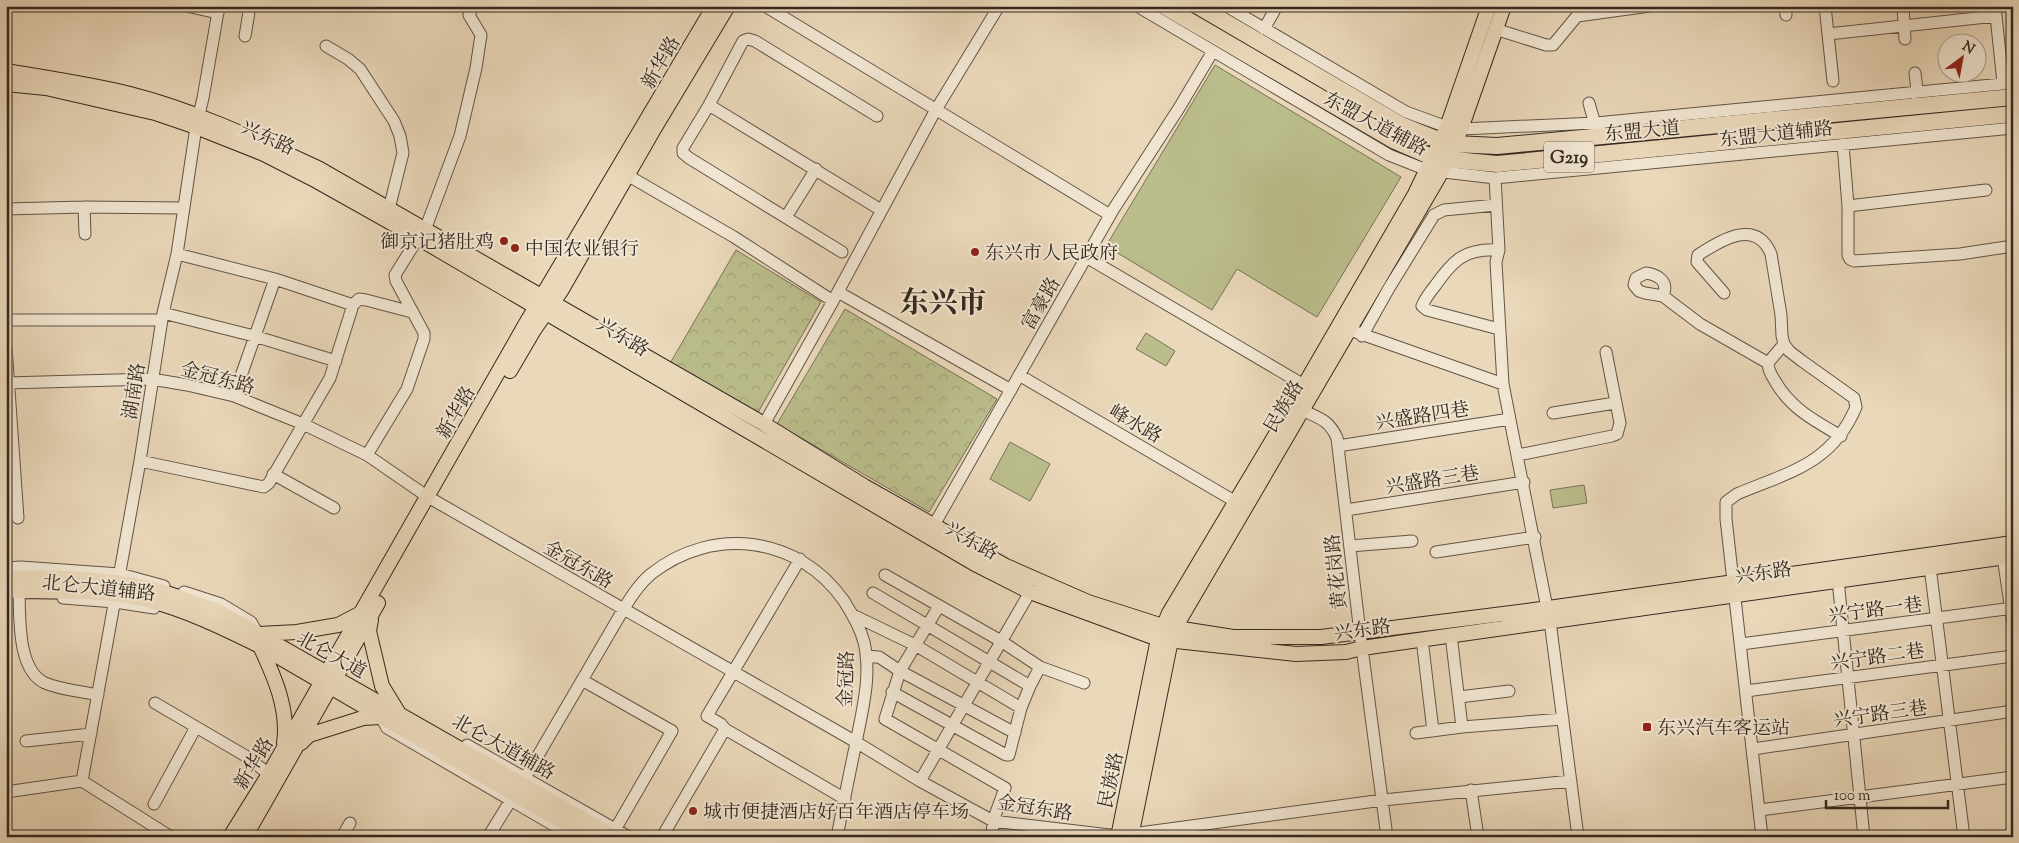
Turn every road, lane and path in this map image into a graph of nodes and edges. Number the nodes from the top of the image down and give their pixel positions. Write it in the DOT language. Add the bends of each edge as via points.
graph roads {
  1 [pos="186,6"];
  2 [pos="250,6"];
  3 [pos="473,6"];
  4 [pos="714,6"];
  5 [pos="728,6"];
  6 [pos="765,6"];
  7 [pos="999,6"];
  8 [pos="1137,6"];
  9 [pos="1164,6"];
  10 [pos="1198,6"];
  11 [pos="1226,6"];
  12 [pos="1278,6"];
  13 [pos="1489,6"];
  14 [pos="1504,6"];
  15 [pos="1650,6"];
  16 [pos="1825,6"];
  17 [pos="1903,6"];
  18 [pos="218,9"];
  19 [pos="1580,11"];
  20 [pos="1995,11"];
  21 [pos="1904,25"];
  22 [pos="1264,29"];
  23 [pos="1495,29"];
  24 [pos="1828,34"];
  25 [pos="245,36"];
  26 [pos="1905,38"];
  27 [pos="326,46"];
  28 [pos="1212,51"];
  29 [pos="6,71"];
  30 [pos="1915,74"];
  31 [pos="1833,81"];
  32 [pos="1343,83"];
  33 [pos="6,84"];
  34 [pos="2010,88"];
  35 [pos="1918,99"];
  36 [pos="1589,104"];
  37 [pos="709,105"];
  38 [pos="936,110"];
  39 [pos="2013,114"];
  40 [pos="877,116"];
  41 [pos="198,122"];
  42 [pos="2013,128"];
  43 [pos="1596,130"];
  44 [pos="1451,135"];
  45 [pos="1843,144"];
  46 [pos="1437,165"];
  47 [pos="816,169"];
  48 [pos="627,175"];
  49 [pos="1495,178"];
  50 [pos="1986,190"];
  51 [pos="1496,204"];
  52 [pos="1848,206"];
  53 [pos="84,207"];
  54 [pos="183,208"];
  55 [pos="6,209"];
  56 [pos="389,209"];
  57 [pos="882,210"];
  58 [pos="1110,215"];
  59 [pos="786,217"];
  60 [pos="84,234"];
  61 [pos="422,234"];
  62 [pos="2013,246"];
  63 [pos="1499,250"];
  64 [pos="842,252"];
  65 [pos="177,254"];
  66 [pos="1086,257"];
  67 [pos="275,279"];
  68 [pos="1724,293"];
  69 [pos="1663,296"];
  70 [pos="836,297"];
  71 [pos="353,305"];
  72 [pos="544,305"];
  73 [pos="412,312"];
  74 [pos="162,316"];
  75 [pos="6,320"];
  76 [pos="1499,330"];
  77 [pos="1356,333"];
  78 [pos="254,336"];
  79 [pos="1784,344"];
  80 [pos="6,347"];
  81 [pos="1606,352"];
  82 [pos="336,361"];
  83 [pos="1768,363"];
  84 [pos="1019,375"];
  85 [pos="152,380"];
  86 [pos="7,383"];
  87 [pos="1503,384"];
  88 [pos="1304,385"];
  89 [pos="1011,390"];
  90 [pos="234,396"];
  91 [pos="1615,403"];
  92 [pos="1302,410"];
  93 [pos="1553,413"];
  94 [pos="1510,419"];
  95 [pos="303,424"];
  96 [pos="764,424"];
  97 [pos="1841,436"];
  98 [pos="1338,446"];
  99 [pos="367,455"];
  100 [pos="1518,455"];
  101 [pos="140,461"];
  102 [pos="273,474"];
  103 [pos="1524,482"];
  104 [pos="432,499"];
  105 [pos="1236,502"];
  106 [pos="334,508"];
  107 [pos="1346,510"];
  108 [pos="18,518"];
  109 [pos="934,525"];
  110 [pos="1535,537"];
  111 [pos="1412,541"];
  112 [pos="2013,543"];
  113 [pos="1350,546"];
  114 [pos="1436,552"];
  115 [pos="2008,556"];
  116 [pos="800,559"];
  117 [pos="1930,567"];
  118 [pos="6,568"];
  119 [pos="885,575"];
  120 [pos="6,578"];
  121 [pos="1838,580"];
  122 [pos="118,588"];
  123 [pos="1735,588"];
  124 [pos="1030,592"];
  125 [pos="873,593"];
  126 [pos="13,594"];
  127 [pos="939,606"];
  128 [pos="2012,608"];
  129 [pos="623,610"];
  130 [pos="367,614"];
  131 [pos="1549,615"];
  132 [pos="854,616"];
  133 [pos="1936,618"];
  134 [pos="2013,624"];
  135 [pos="928,625"];
  136 [pos="1842,630"];
  137 [pos="1167,633"];
  138 [pos="1360,633"];
  139 [pos="1451,635"];
  140 [pos="1422,639"];
  141 [pos="1001,641"];
  142 [pos="1741,644"];
  143 [pos="260,645"];
  144 [pos="915,645"];
  145 [pos="1362,648"];
  146 [pos="866,656"];
  147 [pos="2013,656"];
  148 [pos="990,661"];
  149 [pos="1942,666"];
  150 [pos="1040,667"];
  151 [pos="900,671"];
  152 [pos="733,672"];
  153 [pos="1847,678"];
  154 [pos="329,680"];
  155 [pos="582,680"];
  156 [pos="977,683"];
  157 [pos="1084,683"];
  158 [pos="1030,686"];
  159 [pos="360,692"];
  160 [pos="892,692"];
  161 [pos="1509,692"];
  162 [pos="1746,692"];
  163 [pos="98,694"];
  164 [pos="1459,697"];
  165 [pos="392,702"];
  166 [pos="155,703"];
  167 [pos="964,705"];
  168 [pos="1021,708"];
  169 [pos="2013,711"];
  170 [pos="399,715"];
  171 [pos="381,717"];
  172 [pos="1563,719"];
  173 [pos="1948,721"];
  174 [pos="953,725"];
  175 [pos="196,727"];
  176 [pos="1462,727"];
  177 [pos="725,729"];
  178 [pos="1433,731"];
  179 [pos="1015,733"];
  180 [pos="1416,733"];
  181 [pos="91,734"];
  182 [pos="1853,734"];
  183 [pos="26,741"];
  184 [pos="856,742"];
  185 [pos="939,749"];
  186 [pos="1753,749"];
  187 [pos="288,751"];
  188 [pos="269,774"];
  189 [pos="2013,777"];
  190 [pos="524,780"];
  191 [pos="82,781"];
  192 [pos="920,781"];
  193 [pos="1571,781"];
  194 [pos="1956,784"];
  195 [pos="1471,790"];
  196 [pos="6,792"];
  197 [pos="512,797"];
  198 [pos="1859,797"];
  199 [pos="845,799"];
  200 [pos="1382,800"];
  201 [pos="154,804"];
  202 [pos="1760,810"];
  203 [pos="993,820"];
  204 [pos="350,823"];
  205 [pos="614,834"];
  206 [pos="1125,836"];
  207 [pos="171,837"];
  208 [pos="230,837"];
  209 [pos="245,837"];
  210 [pos="342,837"];
  211 [pos="488,837"];
  212 [pos="574,837"];
  213 [pos="588,837"];
  214 [pos="628,837"];
  215 [pos="662,837"];
  216 [pos="837,837"];
  217 [pos="992,837"];
  218 [pos="1387,837"];
  219 [pos="1478,837"];
  220 [pos="1578,837"];
  221 [pos="1762,837"];
  222 [pos="1864,837"];
  223 [pos="1964,837"];
  1 -- 18 [label="street"];
  2 -- 25 [label="street"];
  3 -- 61 [label="street" via="469,15 481,35 476,68 460,136"];
  4 -- 72 [label="main road, 新华路"];
  5 -- 48 [label="main road, 新华路"];
  6 -- 38 [label="street"];
  7 -- 38 [label="street"];
  8 -- 28 [label="street, 东盟大道辅路"];
  9 -- 46 [label="highway, 东盟大道 / G219"];
  10 -- 32 [label="highway, 东盟大道 / G219"];
  11 -- 22 [label="street, 东盟大道辅路"];
  12 -- 22 [label="street"];
  13 -- 44 [label="main road, 民族路"];
  14 -- 23 [label="main road, 民族路"];
  15 -- 19 [label="street"];
  16 -- 24 [label="street"];
  17 -- 21 [label="street"];
  18 -- 41 [label="street, 湖南路"];
  19 -- 23 [label="street" via="1553,45"];
  20 -- 21 [label="street"];
  20 -- 34 [label="street"];
  21 -- 24 [label="street"];
  21 -- 26 [label="street"];
  22 -- 32 [label="street, 东盟大道辅路"];
  23 -- 44 [label="main road, 民族路"];
  24 -- 31 [label="street"];
  27 -- 56 [label="street" via="360,69 397,129 403,154"];
  28 -- 46 [label="street, 东盟大道辅路" via="1389,155"];
  28 -- 58 [label="street, 富豪路"];
  29 -- 41 [label="main road, 兴东路" via="131,94"];
  30 -- 35 [label="street"];
  32 -- 44 [label="highway, 东盟大道 / G219" via="1401,125"];
  33 -- 41 [label="main road, 兴东路" via="46,88"];
  34 -- 35 [label="highway, 东盟大道 / G219"];
  35 -- 43 [label="highway, 东盟大道 / G219"];
  36 -- 43 [label="street"];
  37 -- 40 [label="street" via="743,41 748,39"];
  37 -- 47 [label="street"];
  37 -- 59 [label="street" via="683,153"];
  38 -- 57 [label="street"];
  38 -- 58 [label="street"];
  39 -- 46 [label="highway, 东盟大道 / G219" via="1497,164"];
  41 -- 54 [label="street, 湖南路"];
  41 -- 56 [label="main road, 兴东路" via="262,142 318,168"];
  41 -- 61 [label="main road, 兴东路"];
  42 -- 45 [label="street, 东盟大道辅路"];
  43 -- 44 [label="highway, 东盟大道 / G219" via="1497,146"];
  44 -- 46 [label="main road, 民族路"];
  45 -- 49 [label="street, 东盟大道辅路"];
  45 -- 52 [label="street"];
  46 -- 49 [label="street, 东盟大道辅路"];
  46 -- 77 [label="main road, 民族路"];
  46 -- 88 [label="main road, 民族路" via="1415,194"];
  47 -- 57 [label="street"];
  47 -- 59 [label="street"];
  48 -- 70 [label="street"];
  48 -- 72 [label="main road, 新华路"];
  49 -- 51 [label="street"];
  50 -- 52 [label="street"];
  51 -- 63 [label="street"];
  51 -- 77 [label="street" via="1444,210 1434,215 1389,288"];
  52 -- 62 [label="street" via="1848,256 1854,261 1960,254"];
  53 -- 54 [label="street"];
  53 -- 55 [label="street"];
  53 -- 60 [label="street"];
  54 -- 65 [label="street, 湖南路"];
  56 -- 61 [label="main road, 兴东路"];
  57 -- 70 [label="street"];
  58 -- 66 [label="street, 富豪路"];
  59 -- 64 [label="street"];
  61 -- 72 [label="main road, 兴东路"];
  61 -- 73 [label="street" via="395,275"];
  63 -- 76 [label="street" via="1496,262"];
  63 -- 76 [label="street" via="1490,249 1456,259 1422,306"];
  65 -- 67 [label="street"];
  65 -- 74 [label="street, 湖南路"];
  66 -- 84 [label="street, 富豪路"];
  66 -- 88 [label="street"];
  67 -- 71 [label="street"];
  67 -- 78 [label="street"];
  68 -- 79 [label="street" via="1698,262 1698,255 1738,234 1753,235 1768,246 1771,254"];
  69 -- 83 [label="street" via="1700,324"];
  70 -- 89 [label="street"];
  70 -- 96 [label="street"];
  71 -- 73 [label="street" via="359,299"];
  71 -- 82 [label="street"];
  72 -- 96 [label="main road, 兴东路"];
  72 -- 104 [label="main road, 新华路" via="534,330"];
  72 -- 124 [label="main road, 兴东路" via="975,564"];
  73 -- 99 [label="street" via="424,339 407,389"];
  74 -- 75 [label="street"];
  74 -- 78 [label="street"];
  74 -- 85 [label="street, 湖南路"];
  76 -- 87 [label="street"];
  77 -- 87 [label="street"];
  77 -- 92 [label="main road, 民族路"];
  78 -- 82 [label="street"];
  78 -- 90 [label="street"];
  79 -- 83 [label="street"];
  79 -- 97 [label="street" via="1856,401 1856,408"];
  80 -- 86 [label="street"];
  81 -- 91 [label="street"];
  82 -- 95 [label="street" via="330,378"];
  83 -- 97 [label="street" via="1768,369 1787,400 1812,420"];
  84 -- 89 [label="street, 富豪路"];
  84 -- 105 [label="street, 峰水路"];
  85 -- 86 [label="street, 金冠东路"];
  85 -- 90 [label="street, 金冠东路" via="187,384"];
  85 -- 101 [label="street, 湖南路"];
  86 -- 108 [label="street"];
  87 -- 94 [label="street"];
  88 -- 105 [label="main road, 民族路"];
  89 -- 109 [label="street, 富豪路"];
  90 -- 95 [label="street, 金冠东路"];
  91 -- 93 [label="street"];
  91 -- 100 [label="street" via="1620,423 1619,430 1612,436"];
  92 -- 98 [label="street, 黄花岗路" via="1325,421 1332,428"];
  92 -- 137 [label="main road, 民族路"];
  94 -- 98 [label="street, 兴盛路四巷"];
  94 -- 100 [label="street"];
  95 -- 99 [label="street, 金冠东路"];
  95 -- 102 [label="street"];
  96 -- 109 [label="main road, 兴东路"];
  97 -- 123 [label="street" via="1812,462 1737,494 1726,502"];
  98 -- 107 [label="street, 黄花岗路"];
  99 -- 104 [label="street, 金冠东路"];
  100 -- 103 [label="street"];
  101 -- 102 [label="street" via="258,487 264,487"];
  101 -- 122 [label="street, 湖南路"];
  102 -- 106 [label="street"];
  103 -- 107 [label="street, 兴盛路三巷"];
  103 -- 110 [label="street"];
  104 -- 129 [label="street, 金冠东路"];
  104 -- 130 [label="main road, 新华路"];
  105 -- 137 [label="main road, 民族路" via="1184,588"];
  107 -- 113 [label="street, 黄花岗路"];
  109 -- 137 [label="main road, 兴东路" via="1034,580"];
  110 -- 114 [label="street"];
  110 -- 131 [label="street"];
  111 -- 113 [label="street"];
  112 -- 123 [label="main road, 兴东路"];
  113 -- 138 [label="street, 黄花岗路"];
  115 -- 117 [label="main road, 兴东路"];
  115 -- 128 [label="street"];
  116 -- 129 [label="street, 金冠路" via="773,548 745,545 722,544 698,549 649,575"];
  116 -- 132 [label="street, 金冠路" via="835,588"];
  116 -- 152 [label="street"];
  117 -- 121 [label="main road, 兴东路"];
  117 -- 133 [label="street"];
  118 -- 122 [label="street, 北仑大道辅路" via="21,567"];
  119 -- 127 [label="street"];
  120 -- 122 [label="main road, 北仑大道" via="71,579"];
  121 -- 123 [label="main road, 兴东路"];
  121 -- 136 [label="street"];
  122 -- 126 [label="main road, 北仑大道"];
  122 -- 143 [label="street, 北仑大道辅路" via="151,607"];
  122 -- 143 [label="main road, 北仑大道" via="147,587 218,611"];
  122 -- 163 [label="street, 湖南路"];
  123 -- 131 [label="main road, 兴东路"];
  123 -- 142 [label="street"];
  124 -- 137 [label="main road, 兴东路"];
  124 -- 141 [label="street"];
  125 -- 135 [label="street"];
  126 -- 163 [label="street" via="30,669 44,682"];
  127 -- 135 [label="street"];
  127 -- 141 [label="street"];
  128 -- 133 [label="street, 兴宁路一巷"];
  128 -- 134 [label="street"];
  129 -- 152 [label="street, 金冠东路"];
  129 -- 155 [label="street, 金冠路"];
  130 -- 143 [label="main road" via="338,626 297,632"];
  130 -- 154 [label="main road, 新华路"];
  130 -- 165 [label="main road" via="382,686"];
  131 -- 138 [label="main road, 兴东路"];
  131 -- 139 [label="main road, 兴东路"];
  131 -- 172 [label="street"];
  132 -- 144 [label="street"];
  132 -- 146 [label="street, 金冠路"];
  133 -- 136 [label="street, 兴宁路一巷"];
  133 -- 149 [label="street"];
  135 -- 144 [label="street"];
  135 -- 148 [label="street"];
  136 -- 142 [label="street, 兴宁路一巷"];
  136 -- 153 [label="street"];
  137 -- 138 [label="main road, 兴东路" via="1321,638"];
  137 -- 145 [label="main road, 兴东路" via="1296,654 1346,652"];
  137 -- 206 [label="main road, 民族路"];
  138 -- 145 [label="street, 黄花岗路"];
  139 -- 140 [label="main road, 兴东路"];
  139 -- 164 [label="street"];
  140 -- 145 [label="main road, 兴东路"];
  140 -- 178 [label="street"];
  141 -- 148 [label="street"];
  141 -- 150 [label="street"];
  142 -- 162 [label="street"];
  143 -- 154 [label="main road, 北仑大道"];
  143 -- 154 [label="main road, 北仑大道" via="297,668"];
  143 -- 187 [label="main road" via="283,708"];
  144 -- 151 [label="street"];
  144 -- 156 [label="street"];
  145 -- 200 [label="street, 黄花岗路"];
  146 -- 151 [label="street" via="879,657"];
  146 -- 184 [label="street, 金冠路" via="866,699"];
  147 -- 149 [label="street, 兴宁路二巷"];
  148 -- 156 [label="street"];
  148 -- 158 [label="street"];
  149 -- 153 [label="street, 兴宁路二巷"];
  149 -- 173 [label="street"];
  150 -- 157 [label="street"];
  150 -- 158 [label="street"];
  151 -- 160 [label="street"];
  151 -- 167 [label="street"];
  152 -- 177 [label="street" via="707,716"];
  152 -- 184 [label="street, 金冠东路"];
  153 -- 162 [label="street, 兴宁路二巷"];
  153 -- 182 [label="street"];
  154 -- 159 [label="main road, 北仑大道"];
  154 -- 171 [label="main road, 北仑大道"];
  154 -- 187 [label="main road, 新华路"];
  155 -- 190 [label="street, 金冠路"];
  155 -- 205 [label="street" via="672,731"];
  156 -- 167 [label="street"];
  156 -- 168 [label="street"];
  158 -- 168 [label="street"];
  159 -- 165 [label="street, 北仑大道辅路"];
  159 -- 170 [label="main road, 北仑大道"];
  160 -- 174 [label="street"];
  160 -- 185 [label="street" via="885,719"];
  161 -- 164 [label="street"];
  162 -- 186 [label="street"];
  163 -- 181 [label="street, 湖南路"];
  164 -- 176 [label="street"];
  165 -- 170 [label="main road"];
  165 -- 190 [label="street, 北仑大道辅路"];
  166 -- 175 [label="street"];
  167 -- 174 [label="street"];
  167 -- 179 [label="street"];
  168 -- 179 [label="street"];
  169 -- 173 [label="street, 兴宁路三巷"];
  170 -- 190 [label="main road, 北仑大道"];
  171 -- 187 [label="main road" via="363,718 309,735"];
  171 -- 197 [label="main road, 北仑大道"];
  172 -- 176 [label="street"];
  172 -- 193 [label="street"];
  173 -- 182 [label="street, 兴宁路三巷"];
  173 -- 194 [label="street"];
  174 -- 179 [label="street" via="1006,755 1011,754"];
  174 -- 185 [label="street"];
  175 -- 188 [label="street"];
  175 -- 201 [label="street"];
  176 -- 178 [label="street"];
  177 -- 199 [label="street"];
  177 -- 215 [label="street"];
  178 -- 180 [label="street"];
  181 -- 183 [label="street"];
  181 -- 191 [label="street, 湖南路"];
  182 -- 186 [label="street, 兴宁路三巷"];
  182 -- 198 [label="street"];
  184 -- 192 [label="street, 金冠东路"];
  184 -- 199 [label="street, 金冠路"];
  185 -- 192 [label="street"];
  185 -- 203 [label="street" via="1005,788"];
  186 -- 202 [label="street"];
  187 -- 188 [label="main road, 新华路"];
  187 -- 209 [label="main road, 新华路"];
  188 -- 208 [label="main road, 新华路"];
  189 -- 194 [label="street"];
  190 -- 205 [label="main road, 北仑大道"];
  191 -- 196 [label="street"];
  191 -- 207 [label="street"];
  192 -- 203 [label="street, 金冠东路"];
  193 -- 195 [label="street, 金冠东路"];
  193 -- 220 [label="street"];
  194 -- 198 [label="street"];
  194 -- 223 [label="street"];
  195 -- 200 [label="street, 金冠东路"];
  195 -- 219 [label="street"];
  197 -- 211 [label="street"];
  197 -- 212 [label="street"];
  197 -- 213 [label="main road, 北仑大道"];
  198 -- 202 [label="street"];
  198 -- 222 [label="street"];
  199 -- 216 [label="street, 金冠路"];
  200 -- 206 [label="street, 金冠东路"];
  200 -- 218 [label="street, 黄花岗路"];
  202 -- 221 [label="street"];
  203 -- 206 [label="street, 金冠东路"];
  203 -- 217 [label="street"];
  204 -- 210 [label="street"];
  205 -- 214 [label="street"];
}
